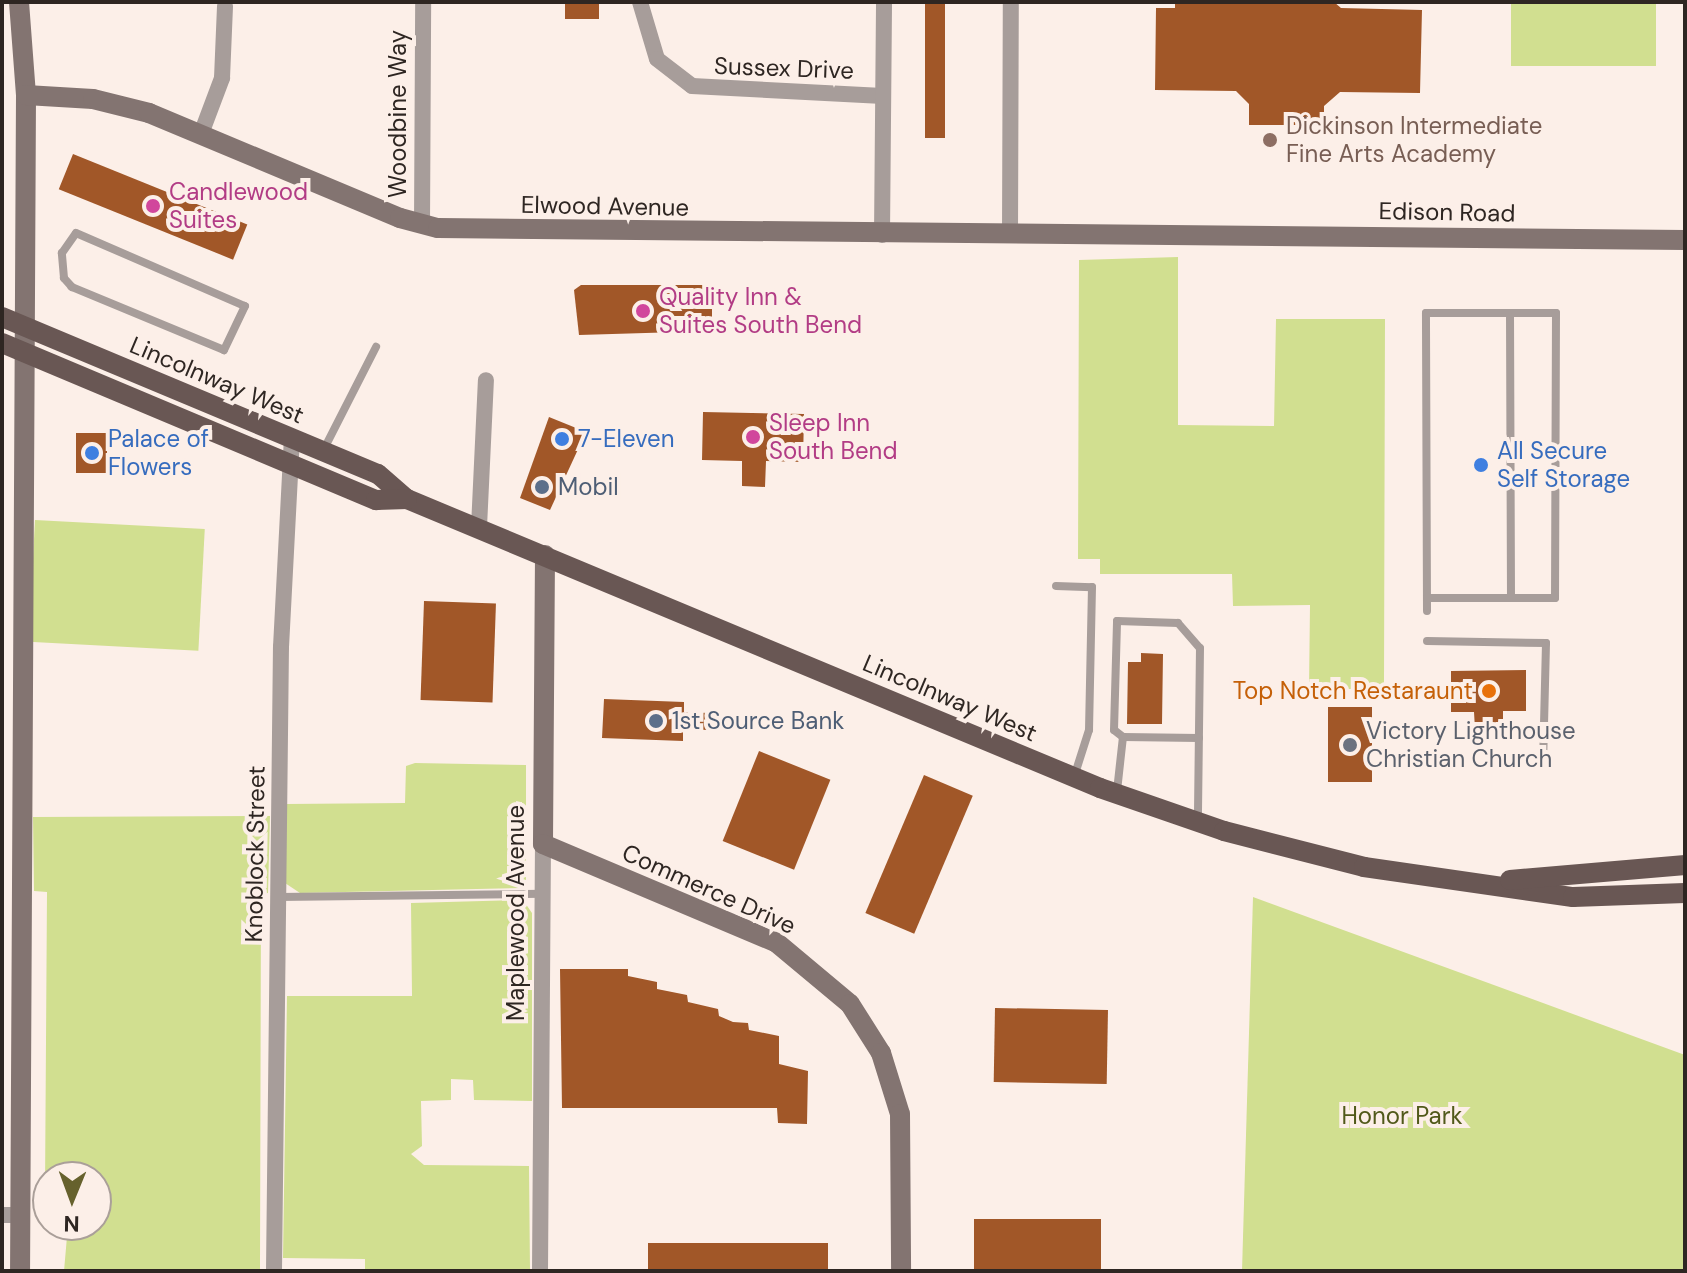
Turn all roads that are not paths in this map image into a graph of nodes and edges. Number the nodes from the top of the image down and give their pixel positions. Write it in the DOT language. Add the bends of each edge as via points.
graph roads {
  1 [pos="19,2"];
  2 [pos="423,2"];
  3 [pos="640,2"];
  4 [pos="884,2"];
  5 [pos="1011,2"];
  6 [pos="225,6"];
  7 [pos="26,95"];
  8 [pos="883,96"];
  9 [pos="201,134"];
  10 [pos="422,225"];
  11 [pos="1010,234"];
  12 [pos="882,235"];
  13 [pos="1209,236"];
  14 [pos="1685,240"];
  15 [pos="62,253"];
  16 [pos="1510,313"];
  17 [pos="2,317"];
  18 [pos="22,325"];
  19 [pos="2,343"];
  20 [pos="376,347"];
  21 [pos="23,353"];
  22 [pos="486,380"];
  23 [pos="292,439"];
  24 [pos="322,451"];
  25 [pos="292,465"];
  26 [pos="407,499"];
  27 [pos="479,527"];
  28 [pos="545,555"];
  29 [pos="1056,586"];
  30 [pos="1427,598"];
  31 [pos="1511,598"];
  32 [pos="1427,611"];
  33 [pos="1427,641"];
  34 [pos="1123,737"];
  35 [pos="1199,738"];
  36 [pos="1543,764"];
  37 [pos="1074,778"];
  38 [pos="1117,794"];
  39 [pos="1198,822"];
  40 [pos="543,844"];
  41 [pos="1685,865"];
  42 [pos="1491,883"];
  43 [pos="1685,893"];
  44 [pos="542,894"];
  45 [pos="278,897"];
  46 [pos="11,1215"];
  47 [pos="20,1271"];
  48 [pos="274,1271"];
  49 [pos="540,1271"];
  50 [pos="901,1271"];
  1 -- 7 [label="street"];
  2 -- 10 [label="street, Woodbine Way"];
  3 -- 8 [label="street, Sussex Drive" via="657,59 692,86"];
  4 -- 8 [label="street"];
  5 -- 11 [label="street"];
  6 -- 9 [label="street" via="222,78"];
  7 -- 9 [label="street, Elwood Avenue" via="121,104"];
  7 -- 18 [label="street"];
  8 -- 12 [label="street"];
  9 -- 10 [label="street, Elwood Avenue"];
  10 -- 12 [label="street, Elwood Avenue"];
  11 -- 12 [label="street, Elwood Avenue"];
  11 -- 13 [label="street, Elwood Avenue"];
  13 -- 14 [label="street, Edison Road"];
  15 -- 15 [label="lane" via="64,278 72,287 224,350 245,306 76,233"];
  16 -- 30 [label="lane" via="1426,313"];
  16 -- 31 [label="lane"];
  16 -- 31 [label="lane" via="1556,313 1555,598"];
  17 -- 18 [label="main road, Lincolnway West"];
  18 -- 21 [label="street"];
  18 -- 23 [label="main road, Lincolnway West"];
  19 -- 21 [label="main road, Lincolnway West"];
  20 -- 24 [label="lane"];
  21 -- 25 [label="main road, Lincolnway West"];
  21 -- 46 [label="street"];
  22 -- 27 [label="street"];
  23 -- 24 [label="main road, Lincolnway West"];
  23 -- 25 [label="street, Knoblock Street"];
  24 -- 26 [label="main road, Lincolnway West" via="378,474"];
  25 -- 26 [label="main road, Lincolnway West" via="376,500"];
  25 -- 45 [label="street, Knoblock Street" via="281,647"];
  26 -- 27 [label="main road, Lincolnway West"];
  27 -- 28 [label="main road, Lincolnway West"];
  28 -- 37 [label="main road, Lincolnway West"];
  28 -- 40 [label="street, Maplewood Avenue"];
  29 -- 37 [label="lane" via="1092,587 1089,730"];
  30 -- 31 [label="lane"];
  30 -- 32 [label="lane"];
  33 -- 36 [label="lane" via="1546,643"];
  34 -- 35 [label="lane"];
  34 -- 35 [label="lane" via="1114,730 1117,621 1178,623 1200,648"];
  34 -- 38 [label="lane"];
  35 -- 39 [label="lane"];
  37 -- 38 [label="main road, Lincolnway West"];
  38 -- 39 [label="main road, Lincolnway West"];
  39 -- 42 [label="main road, Lincolnway West" via="1364,867"];
  40 -- 44 [label="street, Maplewood Avenue"];
  40 -- 50 [label="street, Commerce Drive" via="777,943 850,1004 881,1053 900,1114"];
  41 -- 42 [label="main road, Lincolnway West" via="1571,870"];
  42 -- 43 [label="main road, Lincolnway West" via="1573,897"];
  44 -- 45 [label="lane"];
  44 -- 49 [label="street, Maplewood Avenue"];
  45 -- 48 [label="street, Knoblock Street"];
  46 -- 47 [label="street"];
}
